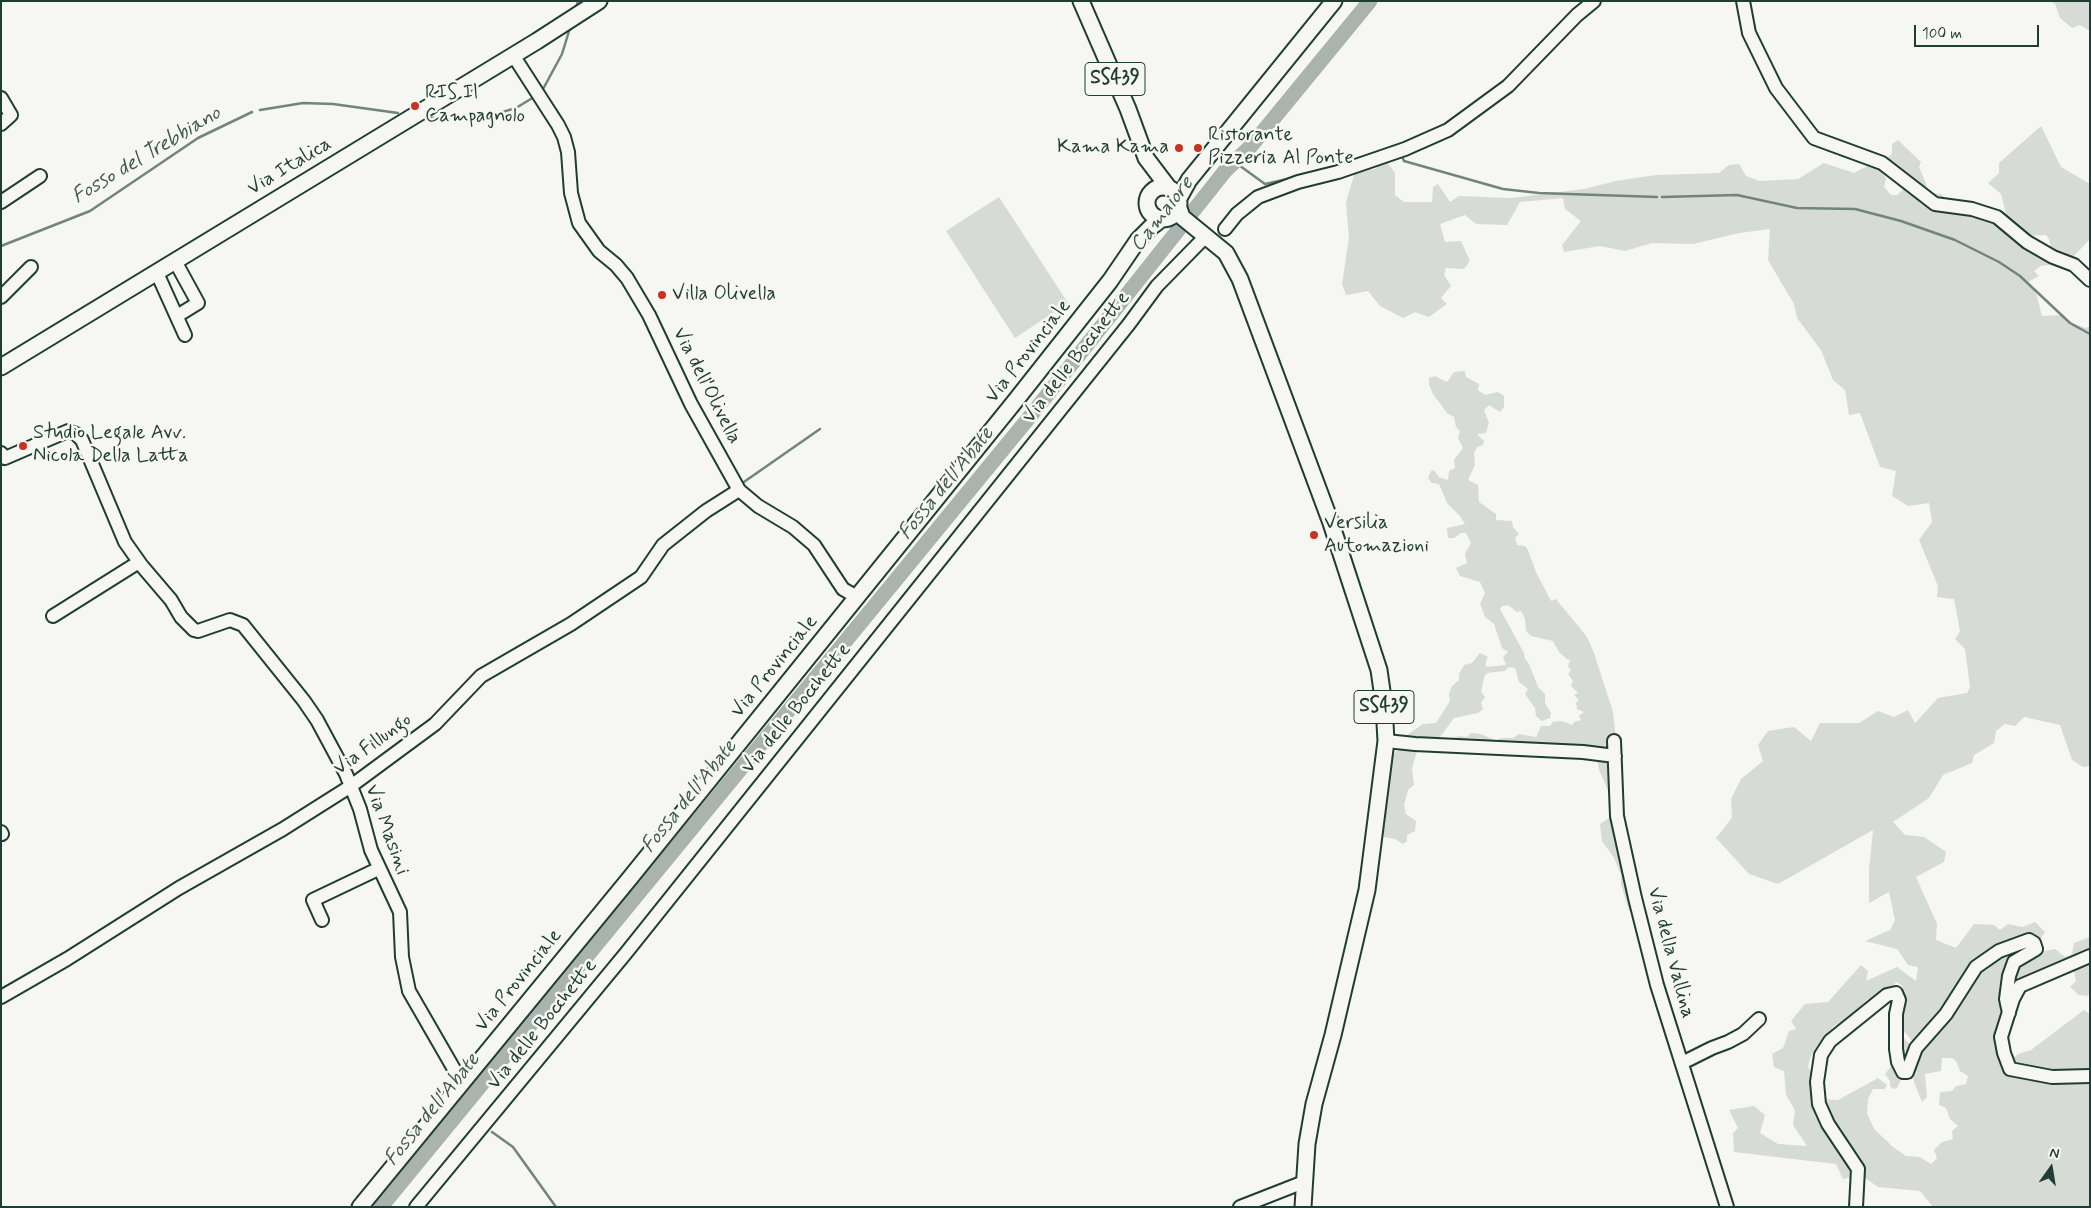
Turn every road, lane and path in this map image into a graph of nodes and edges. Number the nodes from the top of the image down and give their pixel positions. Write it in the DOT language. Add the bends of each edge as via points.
graph roads {
  1 [pos="599,1"];
  2 [pos="1081,1"];
  3 [pos="1334,1"];
  4 [pos="1594,1"];
  5 [pos="1743,1"];
  6 [pos="513,55"];
  7 [pos="1,98"];
  8 [pos="1,124"];
  9 [pos="1146,158"];
  10 [pos="40,176"];
  11 [pos="1148,200"];
  12 [pos="1,202"];
  13 [pos="1173,205"];
  14 [pos="1208,238"];
  15 [pos="1138,240"];
  16 [pos="175,261"];
  17 [pos="31,267"];
  18 [pos="157,273"];
  19 [pos="2090,280"];
  20 [pos="1,297"];
  21 [pos="177,316"];
  22 [pos="185,335"];
  23 [pos="1,367"];
  24 [pos="1,453"];
  25 [pos="739,490"];
  26 [pos="139,562"];
  27 [pos="857,597"];
  28 [pos="54,616"];
  29 [pos="1386,741"];
  30 [pos="1614,741"];
  31 [pos="1615,756"];
  32 [pos="351,786"];
  33 [pos="378,868"];
  34 [pos="322,920"];
  35 [pos="2090,956"];
  36 [pos="1,997"];
  37 [pos="2009,1013"];
  38 [pos="1759,1019"];
  39 [pos="1682,1063"];
  40 [pos="2090,1076"];
  41 [pos="462,1083"];
  42 [pos="1304,1182"];
  43 [pos="360,1207"];
  44 [pos="416,1207"];
  45 [pos="1240,1207"];
  46 [pos="1303,1207"];
  47 [pos="1727,1207"];
  48 [pos="1856,1207"];
  1 -- 6 [label="main road, Via Italica"];
  2 -- 9 [label="main road, SS439"];
  3 -- 13 [label="main road, Via Provinciale" via="1189,180"];
  4 -- 14 [label="street, Via delle Bocchette" via="1508,86 1448,130 1405,149 1258,197 1225,229"];
  5 -- 19 [label="street" via="1749,34 1776,88 1814,138 1882,163 1935,204 1972,209 1997,217 2027,242 2074,265"];
  6 -- 16 [label="main road, Via Italica"];
  6 -- 25 [label="street, Via dell'Olivella" via="564,138 571,194 579,223 599,251 628,278 691,404"];
  7 -- 8 [label="street" via="10,115"];
  9 -- 11 [label="main road, Via Provinciale"];
  9 -- 13 [label="main road, SS439"];
  10 -- 12 [label="street"];
  11 -- 13 [label="main road" via="1155,189"];
  11 -- 13 [label="main road" via="1154,216"];
  11 -- 15 [label="main road, Via Provinciale" via="1145,224"];
  13 -- 14 [label="main road, SS439"];
  13 -- 15 [label="main road, Via Provinciale"];
  14 -- 29 [label="main road, SS439" via="1226,253 1236,269 1331,522 1379,670"];
  14 -- 44 [label="street, Via delle Bocchette" via="1157,286 632,946"];
  15 -- 27 [label="main road, Via Provinciale" via="1114,276"];
  16 -- 18 [label="main road, Via Italica"];
  16 -- 21 [label="street" via="198,303"];
  17 -- 20 [label="street"];
  18 -- 21 [label="street"];
  18 -- 23 [label="main road, Via Italica"];
  21 -- 22 [label="street"];
  24 -- 26 [label="street, Via Masini" via="4,458 68,431 76,434 82,440 125,542"];
  25 -- 27 [label="street, Via dell'Olivella" via="814,545 843,589"];
  25 -- 32 [label="street, Via Fillungo" via="663,545 641,577 571,624 481,676 435,724"];
  26 -- 28 [label="street"];
  26 -- 32 [label="street, Via Masini" via="194,630 205,630 230,620 243,625 317,720"];
  27 -- 41 [label="main road, Via Provinciale"];
  29 -- 31 [label="street"];
  29 -- 42 [label="main road, SS439" via="1367,890 1314,1104 1306,1144"];
  30 -- 31 [label="street, Via della Vallina"];
  31 -- 39 [label="street, Via della Vallina" via="1619,825 1658,985"];
  32 -- 33 [label="street, Via Masini"];
  32 -- 36 [label="street, Via Fillungo"];
  33 -- 34 [label="street" via="313,900"];
  33 -- 41 [label="street, Via Masini" via="400,912 402,957 409,991"];
  35 -- 37 [label="street" via="2020,986"];
  37 -- 40 [label="street" via="2001,1037 2010,1069 2052,1077"];
  37 -- 48 [label="street" via="2006,999 2009,976 2014,962 2036,949 2029,940 1999,951 1976,968 1946,1014 1916,1048 1907,1072 1903,1072 1898,1062 1896,1049 1899,1000 1896,993 1887,996 1830,1041 1821,1055 1817,1082 1819,1104 1858,1170"];
  38 -- 39 [label="street" via="1743,1034"];
  39 -- 47 [label="street, Via della Vallina"];
  41 -- 43 [label="main road, Via Provinciale"];
  42 -- 45 [label="street"];
  42 -- 46 [label="main road, SS439"];
}
